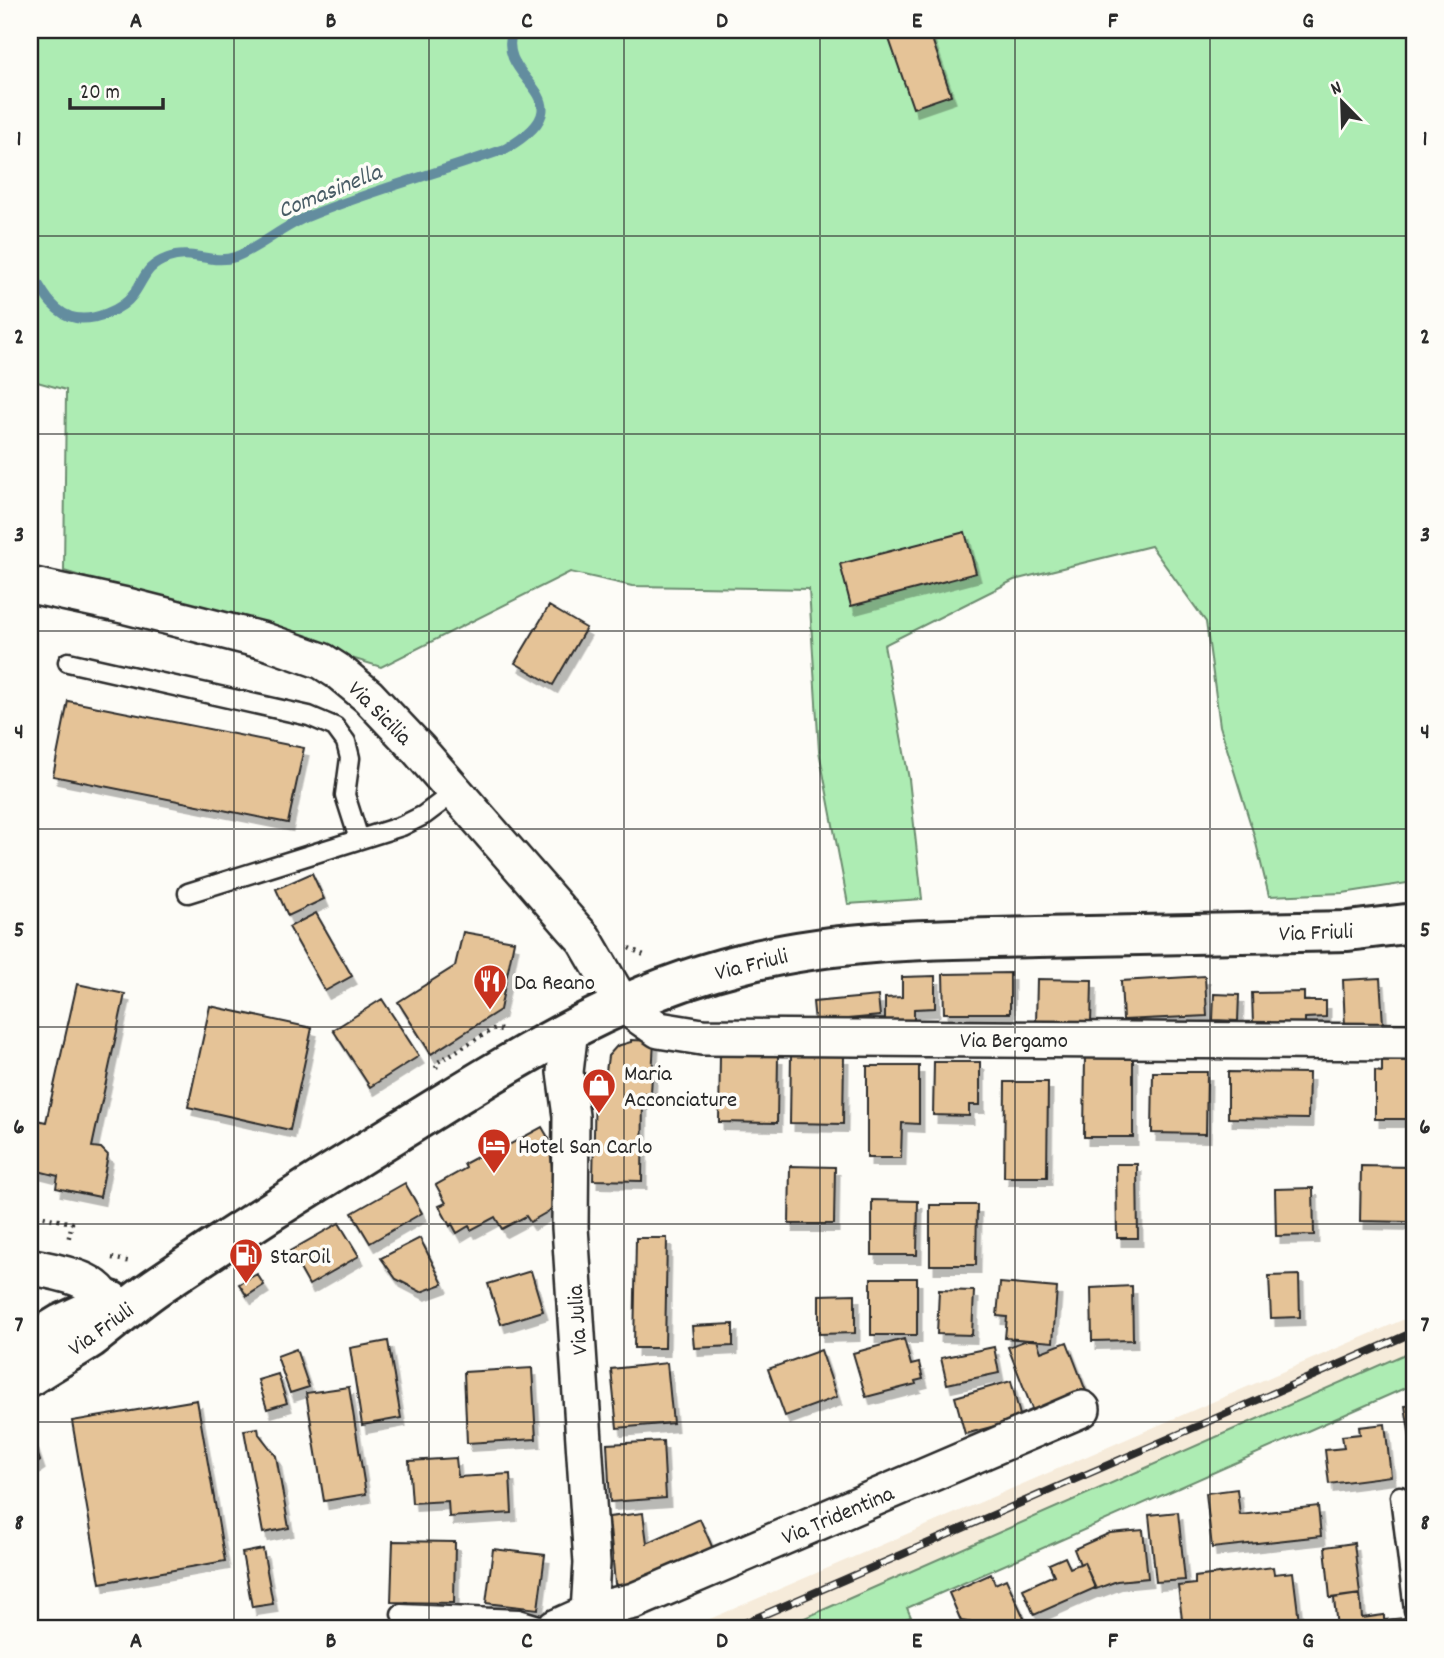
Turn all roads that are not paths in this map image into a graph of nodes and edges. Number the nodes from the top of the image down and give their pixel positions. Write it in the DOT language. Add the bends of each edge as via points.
graph roads {
  1 [pos="30,585"];
  2 [pos="68,662"];
  3 [pos="456,791"];
  4 [pos="359,839"];
  5 [pos="188,893"];
  6 [pos="1414,923"];
  7 [pos="622,1004"];
  8 [pos="570,1029"];
  9 [pos="1414,1042"];
  10 [pos="30,1266"];
  11 [pos="154,1271"];
  12 [pos="107,1303"];
  13 [pos="30,1343"];
  14 [pos="30,1360"];
  15 [pos="30,1376"];
  16 [pos="1082,1409"];
  17 [pos="1400,1496"];
  18 [pos="1414,1610"];
  19 [pos="401,1614"];
  20 [pos="589,1620"];
  21 [pos="550,1628"];
  22 [pos="555,1628"];
  1 -- 3 [label="street, Via Sicilia" via="227,631 322,661 368,696"];
  2 -- 4 [label="lane" via="327,722 341,734 349,750 345,794"];
  3 -- 4 [label="lane" via="409,822"];
  3 -- 7 [label="street, Via Sicilia" via="584,939"];
  4 -- 5 [label="lane"];
  6 -- 7 [label="street, Via Friuli" via="1348,931 947,939 807,949 743,963"];
  7 -- 8 [label="street, Via Friuli"];
  7 -- 9 [label="street, Via Bergamo" via="659,1030 702,1037"];
  8 -- 11 [label="street, Via Friuli"];
  8 -- 20 [label="street, Via Julia" via="565,1072 571,1116 570,1227 592,1563"];
  10 -- 12 [label="street" via="93,1285"];
  11 -- 12 [label="street, Via Friuli"];
  11 -- 15 [label="street, Via Friuli" via="89,1339"];
  12 -- 13 [label="street, Via Friuli"];
  12 -- 14 [label="street" via="101,1315"];
  16 -- 20 [label="street, Via Tridentina"];
  17 -- 18 [label="lane"];
  19 -- 21 [label="lane" via="519,1619"];
  20 -- 22 [label="street"];
}
